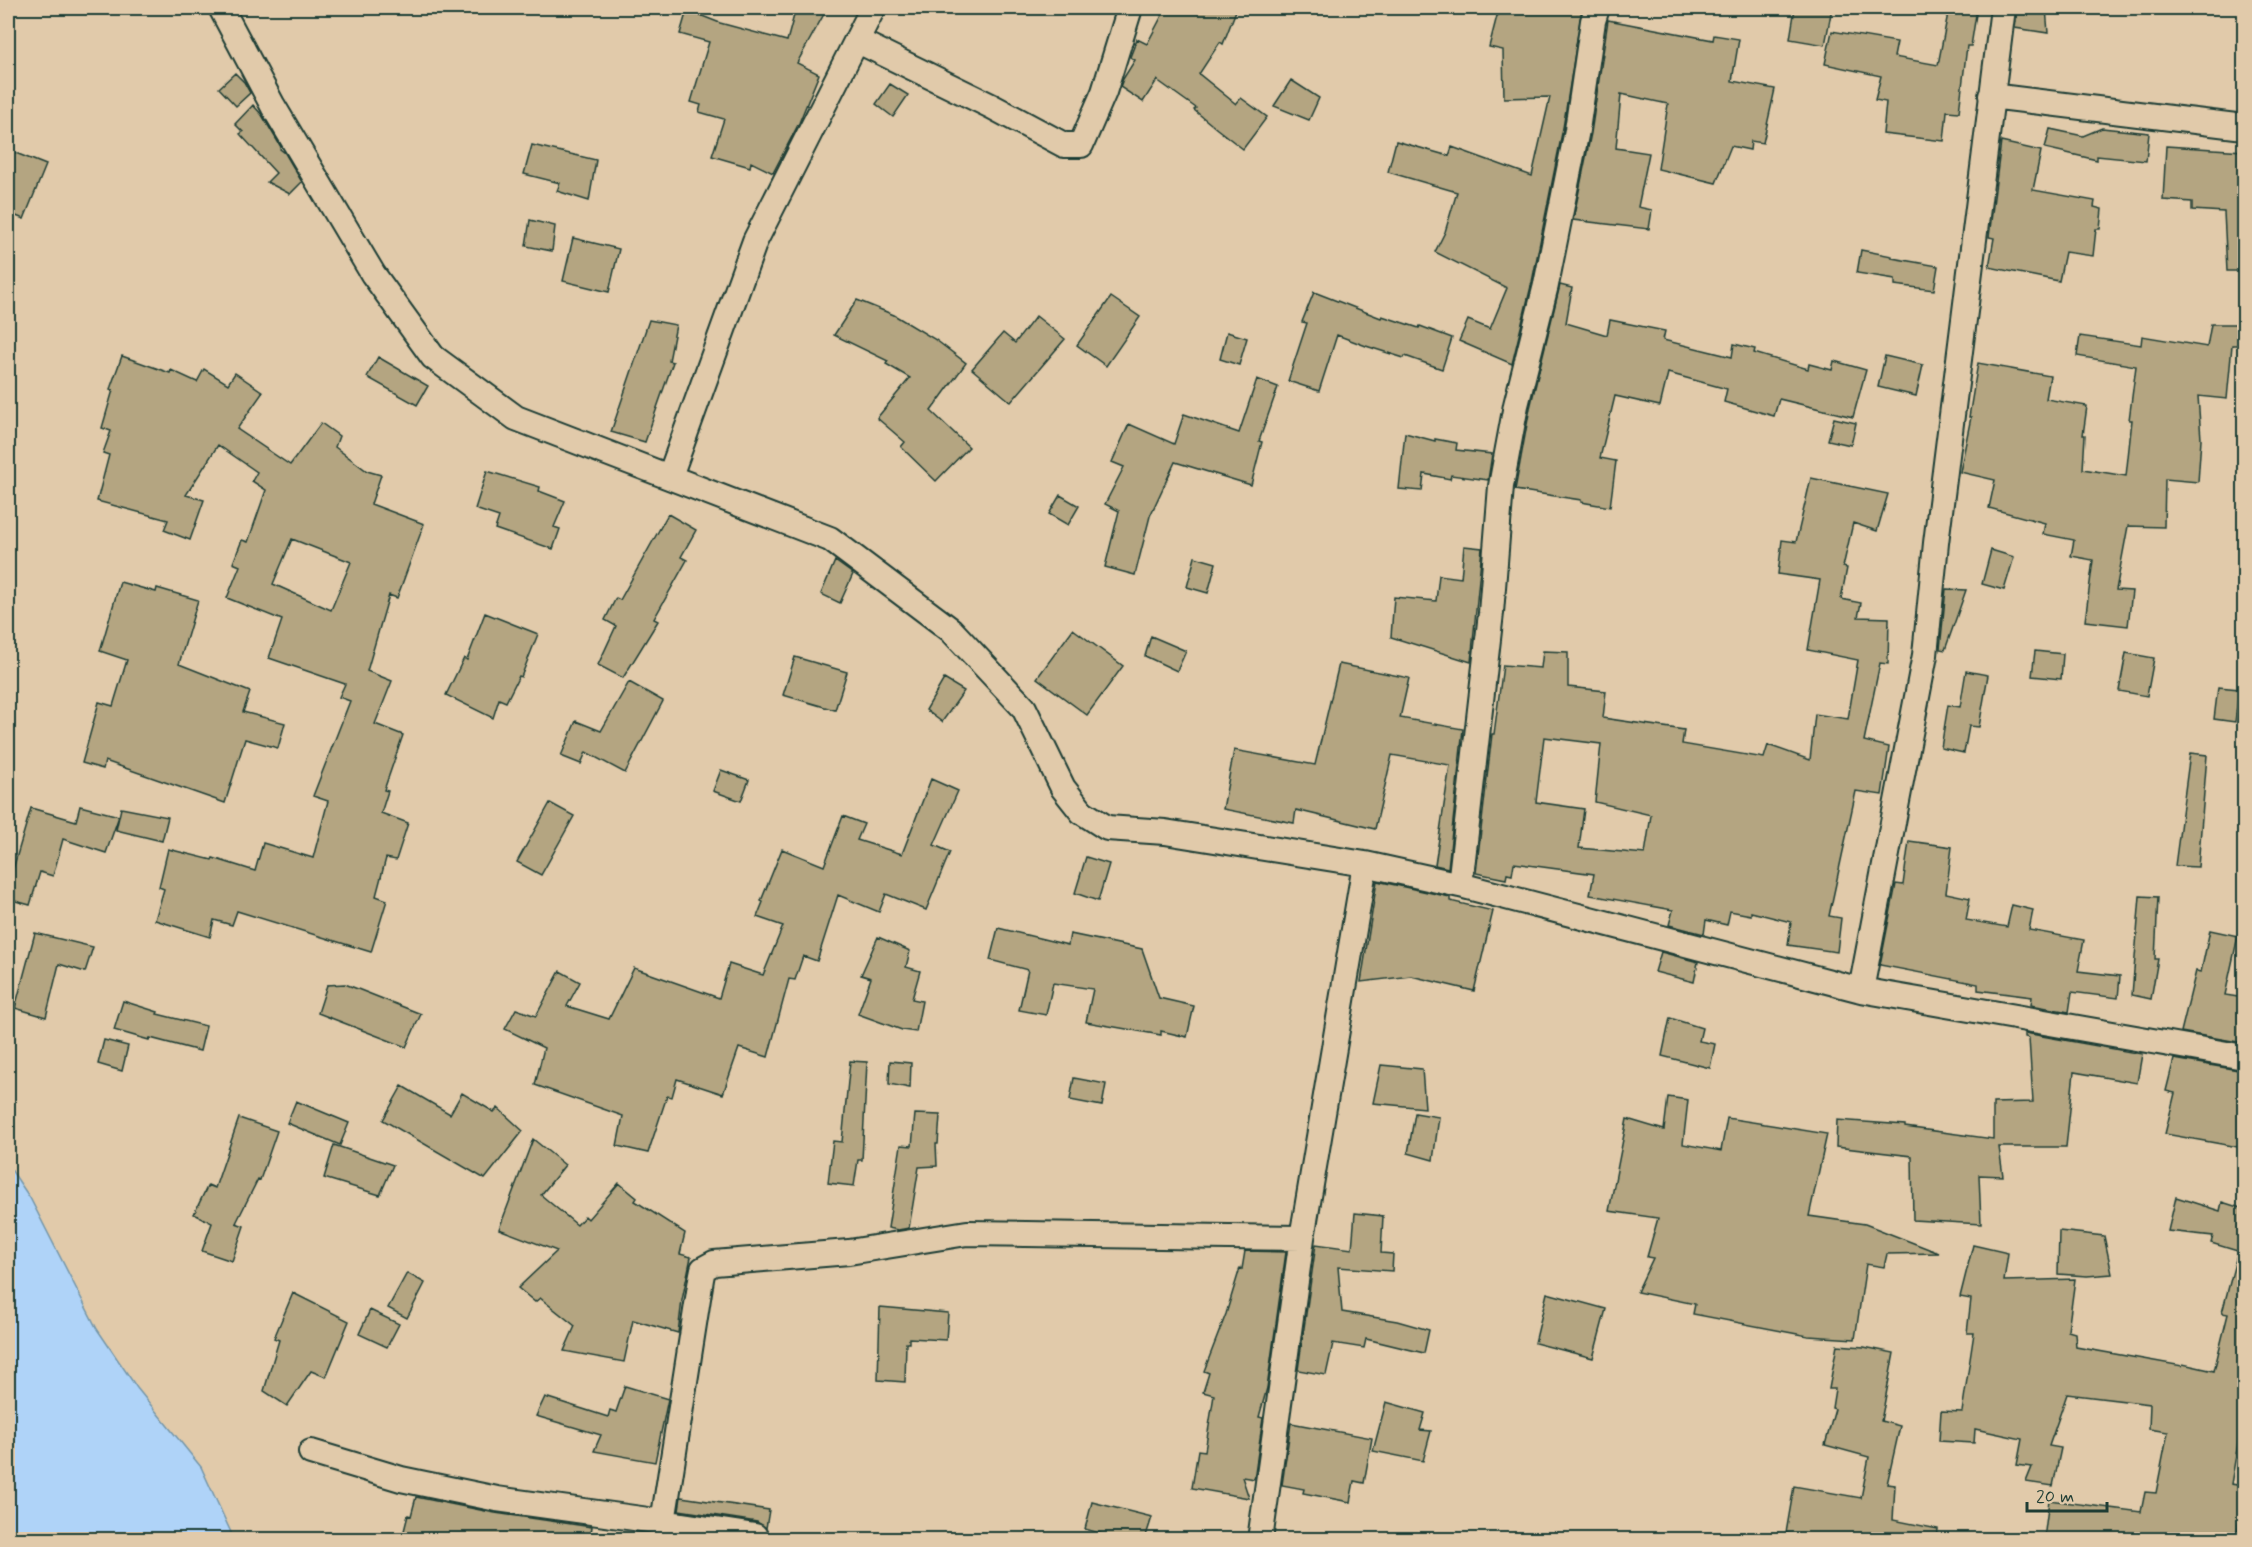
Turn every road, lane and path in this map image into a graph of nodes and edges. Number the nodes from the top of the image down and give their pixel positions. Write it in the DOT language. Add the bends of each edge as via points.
graph roads {
  1 [pos="221,8"];
  2 [pos="873,8"];
  3 [pos="1130,8"];
  4 [pos="1597,8"];
  5 [pos="2002,8"];
  6 [pos="858,41"];
  7 [pos="1991,96"];
  8 [pos="2244,127"];
  9 [pos="670,476"];
  10 [pos="1365,864"];
  11 [pos="1460,885"];
  12 [pos="1861,990"];
  13 [pos="2244,1057"];
  14 [pos="1302,1238"];
  15 [pos="311,1452"];
  16 [pos="663,1522"];
  17 [pos="757,1539"];
  18 [pos="1260,1539"];
  1 -- 9 [label="street" via="273,106 373,274 433,357 516,418"];
  2 -- 6 [label="street"];
  3 -- 6 [label="street" via="1104,92 1081,145 1064,145"];
  4 -- 11 [label="street" via="1577,129 1501,486 1491,613"];
  5 -- 7 [label="street"];
  6 -- 9 [label="street" via="755,241"];
  7 -- 8 [label="street"];
  7 -- 12 [label="street" via="1925,655"];
  9 -- 10 [label="street" via="830,539 951,630 1024,708 1063,788 1082,812 1107,828 1165,832"];
  10 -- 11 [label="street"];
  10 -- 14 [label="street"];
  11 -- 12 [label="street"];
  12 -- 13 [label="street"];
  14 -- 16 [label="street" via="968,1233 849,1252 714,1263 704,1269 701,1279"];
  14 -- 18 [label="street"];
  15 -- 16 [label="street" via="401,1479 497,1499"];
  16 -- 17 [label="street"];
}
